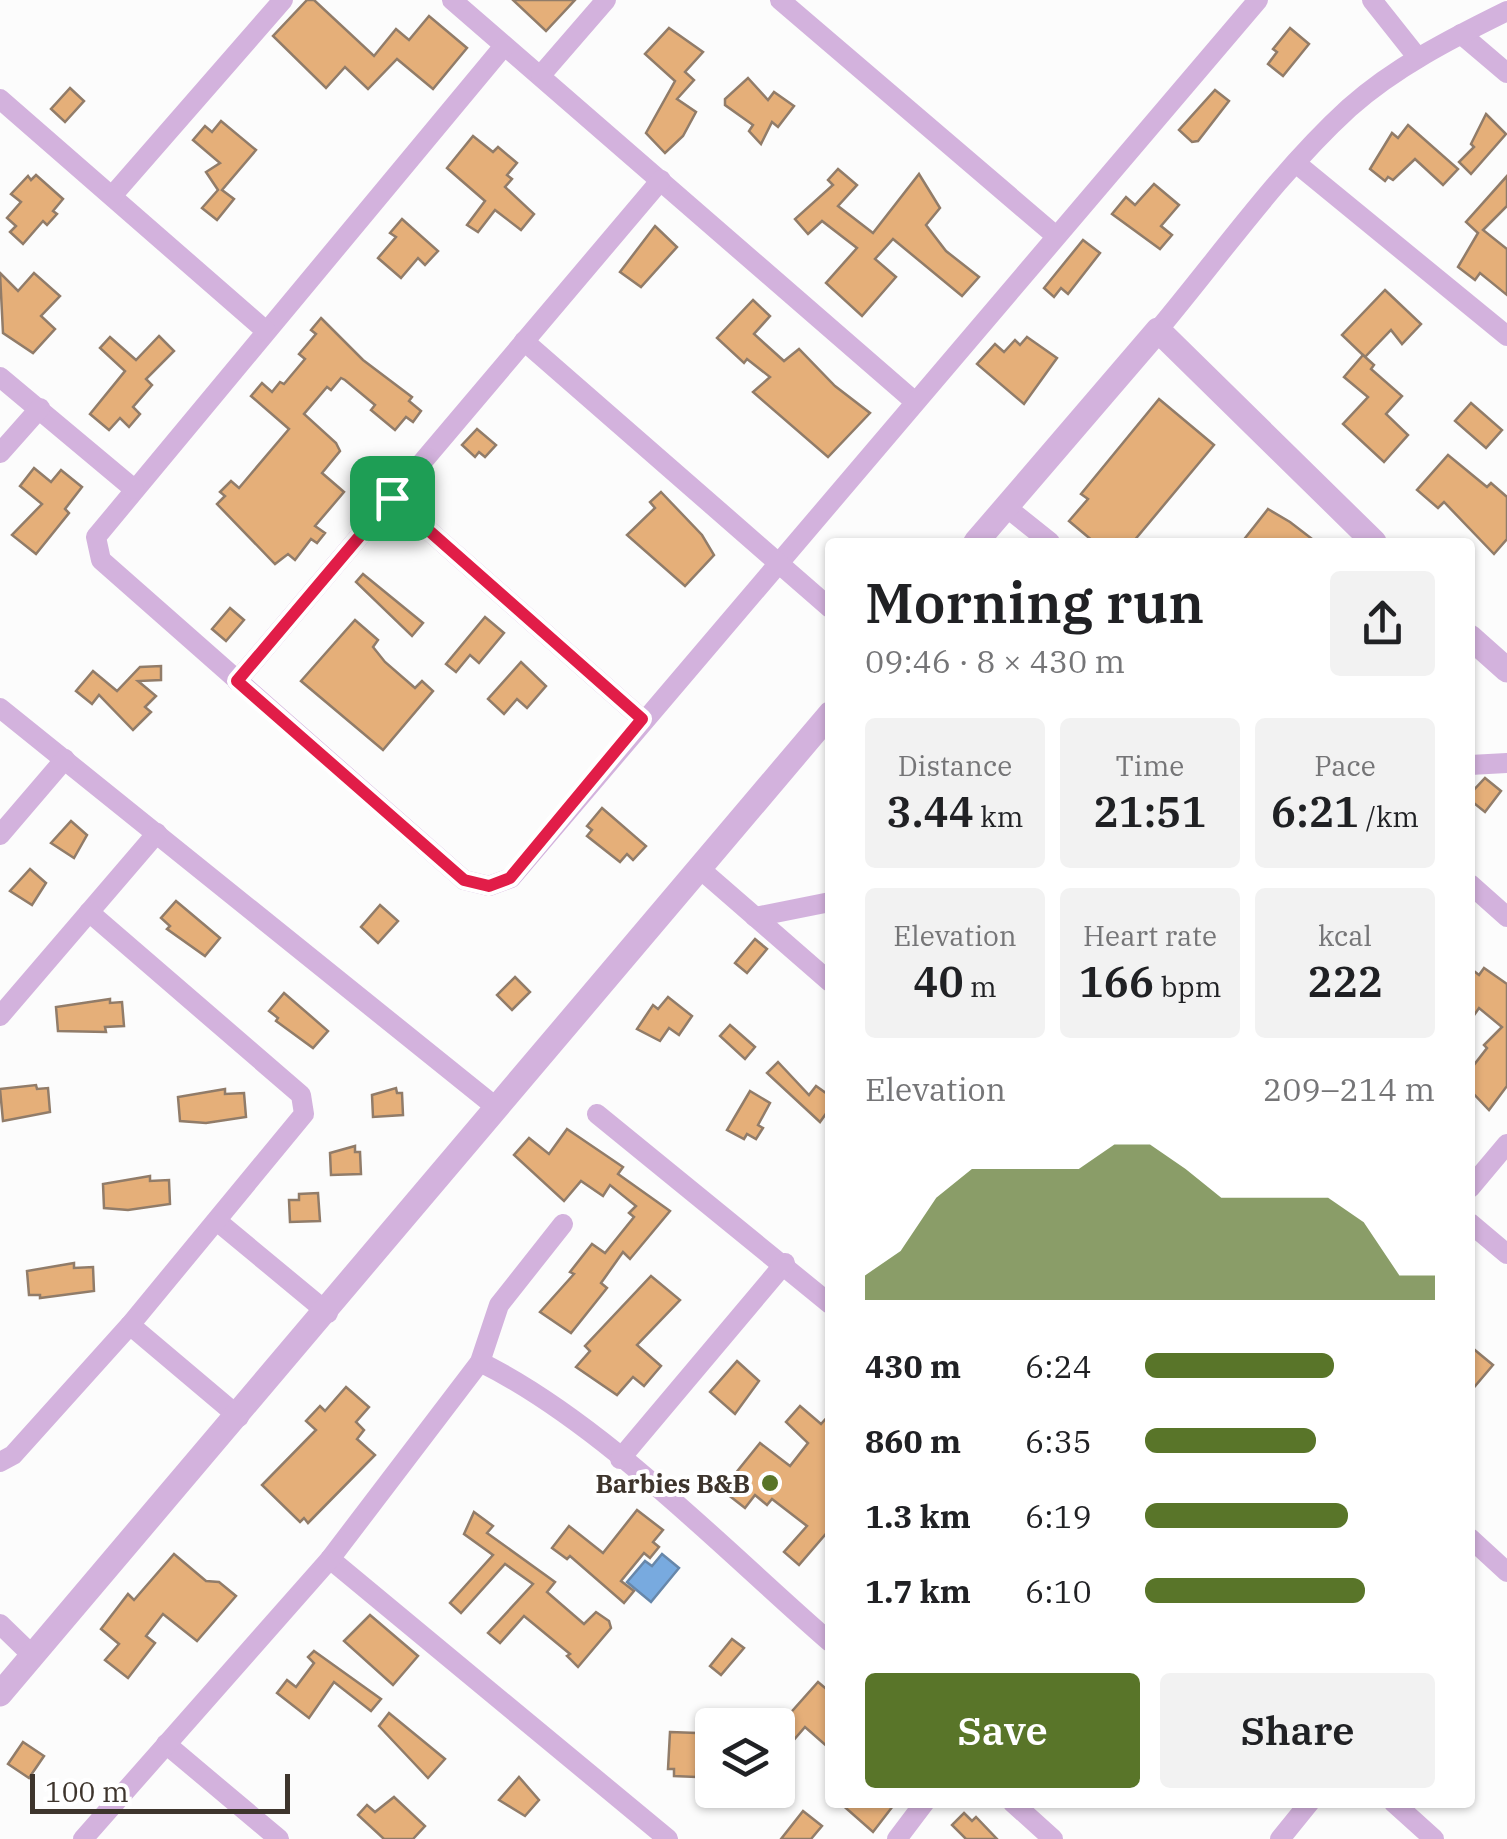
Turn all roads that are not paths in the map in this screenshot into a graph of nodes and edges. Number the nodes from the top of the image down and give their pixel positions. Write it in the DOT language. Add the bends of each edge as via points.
graph roads {
  1 [pos="283,0"];
  2 [pos="452,0"];
  3 [pos="606,0"];
  4 [pos="780,0"];
  5 [pos="1258,0"];
  6 [pos="1372,0"];
  7 [pos="1507,11"];
  8 [pos="1460,34"];
  9 [pos="504,46"];
  10 [pos="1418,58"];
  11 [pos="1507,73"];
  12 [pos="541,74"];
  13 [pos="0,98"];
  14 [pos="1297,164"];
  15 [pos="661,180"];
  16 [pos="112,196"];
  17 [pos="1056,236"];
  18 [pos="1158,330"];
  19 [pos="266,331"];
  20 [pos="1507,336"];
  21 [pos="524,342"];
  22 [pos="0,377"];
  23 [pos="914,402"];
  24 [pos="40,408"];
  25 [pos="0,453"];
  26 [pos="134,489"];
  27 [pos="392,498"];
  28 [pos="1006,508"];
  29 [pos="980,538"];
  30 [pos="1045,538"];
  31 [pos="1370,538"];
  32 [pos="776,563"];
  33 [pos="825,604"];
  34 [pos="1475,641"];
  35 [pos="1507,670"];
  36 [pos="237,681"];
  37 [pos="0,708"];
  38 [pos="642,719"];
  39 [pos="825,720"];
  40 [pos="65,759"];
  41 [pos="1507,763"];
  42 [pos="1475,765"];
  43 [pos="158,833"];
  44 [pos="0,836"];
  45 [pos="699,868"];
  46 [pos="1475,888"];
  47 [pos="825,903"];
  48 [pos="90,912"];
  49 [pos="755,917"];
  50 [pos="1507,917"];
  51 [pos="825,978"];
  52 [pos="0,1016"];
  53 [pos="496,1108"];
  54 [pos="597,1114"];
  55 [pos="1507,1144"];
  56 [pos="1475,1182"];
  57 [pos="217,1221"];
  58 [pos="563,1224"];
  59 [pos="1475,1226"];
  60 [pos="1507,1254"];
  61 [pos="784,1263"];
  62 [pos="825,1300"];
  63 [pos="328,1313"];
  64 [pos="130,1325"];
  65 [pos="480,1362"];
  66 [pos="239,1417"];
  67 [pos="620,1459"];
  68 [pos="0,1462"];
  69 [pos="1475,1543"];
  70 [pos="330,1559"];
  71 [pos="1507,1572"];
  72 [pos="0,1624"];
  73 [pos="825,1638"];
  74 [pos="33,1656"];
  75 [pos="0,1694"];
  76 [pos="166,1744"];
  77 [pos="921,1808"];
  78 [pos="1019,1808"];
  79 [pos="1305,1808"];
  80 [pos="1399,1808"];
  81 [pos="83,1839"];
  82 [pos="278,1839"];
  83 [pos="668,1839"];
  84 [pos="897,1839"];
  85 [pos="1053,1839"];
  86 [pos="1280,1839"];
  87 [pos="1434,1839"];
  1 -- 16 [label="street"];
  2 -- 9 [label="street"];
  3 -- 12 [label="street"];
  4 -- 17 [label="street"];
  5 -- 17 [label="street"];
  6 -- 10 [label="street"];
  7 -- 8 [label="street"];
  8 -- 10 [label="street"];
  8 -- 11 [label="street"];
  9 -- 12 [label="street"];
  9 -- 19 [label="street"];
  10 -- 14 [label="street" via="1351,106"];
  12 -- 15 [label="street"];
  13 -- 16 [label="street"];
  14 -- 18 [label="street"];
  14 -- 20 [label="street"];
  15 -- 21 [label="street"];
  15 -- 23 [label="street"];
  16 -- 19 [label="street"];
  17 -- 23 [label="street"];
  18 -- 28 [label="street"];
  18 -- 31 [label="street"];
  19 -- 26 [label="street"];
  21 -- 27 [label="street"];
  21 -- 32 [label="street"];
  22 -- 24 [label="street"];
  23 -- 32 [label="street"];
  24 -- 25 [label="street"];
  24 -- 26 [label="street"];
  26 -- 36 [label="street" via="99,531 101,560"];
  27 -- 36 [label="street"];
  27 -- 38 [label="street"];
  28 -- 29 [label="street"];
  28 -- 30 [label="street"];
  32 -- 33 [label="street"];
  32 -- 38 [label="street"];
  34 -- 35 [label="street"];
  36 -- 38 [label="street" via="464,880 489,886 510,878"];
  37 -- 40 [label="street"];
  39 -- 45 [label="street"];
  40 -- 43 [label="street"];
  40 -- 44 [label="street"];
  41 -- 42 [label="street"];
  43 -- 48 [label="street"];
  43 -- 53 [label="street"];
  45 -- 49 [label="street"];
  45 -- 53 [label="street"];
  46 -- 50 [label="street"];
  47 -- 49 [label="street"];
  48 -- 52 [label="street"];
  48 -- 57 [label="street" via="303,1101 302,1120"];
  49 -- 51 [label="street"];
  53 -- 63 [label="street"];
  54 -- 61 [label="street"];
  55 -- 56 [label="street"];
  57 -- 63 [label="street"];
  57 -- 64 [label="street"];
  58 -- 65 [label="street" via="499,1305"];
  59 -- 60 [label="street"];
  61 -- 62 [label="street"];
  61 -- 67 [label="street"];
  63 -- 66 [label="street"];
  64 -- 66 [label="street"];
  64 -- 68 [label="street"];
  65 -- 67 [label="street" via="530,1387"];
  65 -- 70 [label="street"];
  66 -- 74 [label="street"];
  67 -- 73 [label="street"];
  69 -- 71 [label="street"];
  70 -- 76 [label="street"];
  70 -- 83 [label="street"];
  72 -- 74 [label="street"];
  74 -- 75 [label="street"];
  76 -- 81 [label="street"];
  76 -- 82 [label="street"];
  77 -- 84 [label="street"];
  78 -- 85 [label="street"];
  79 -- 86 [label="street"];
  80 -- 87 [label="street"];
}
